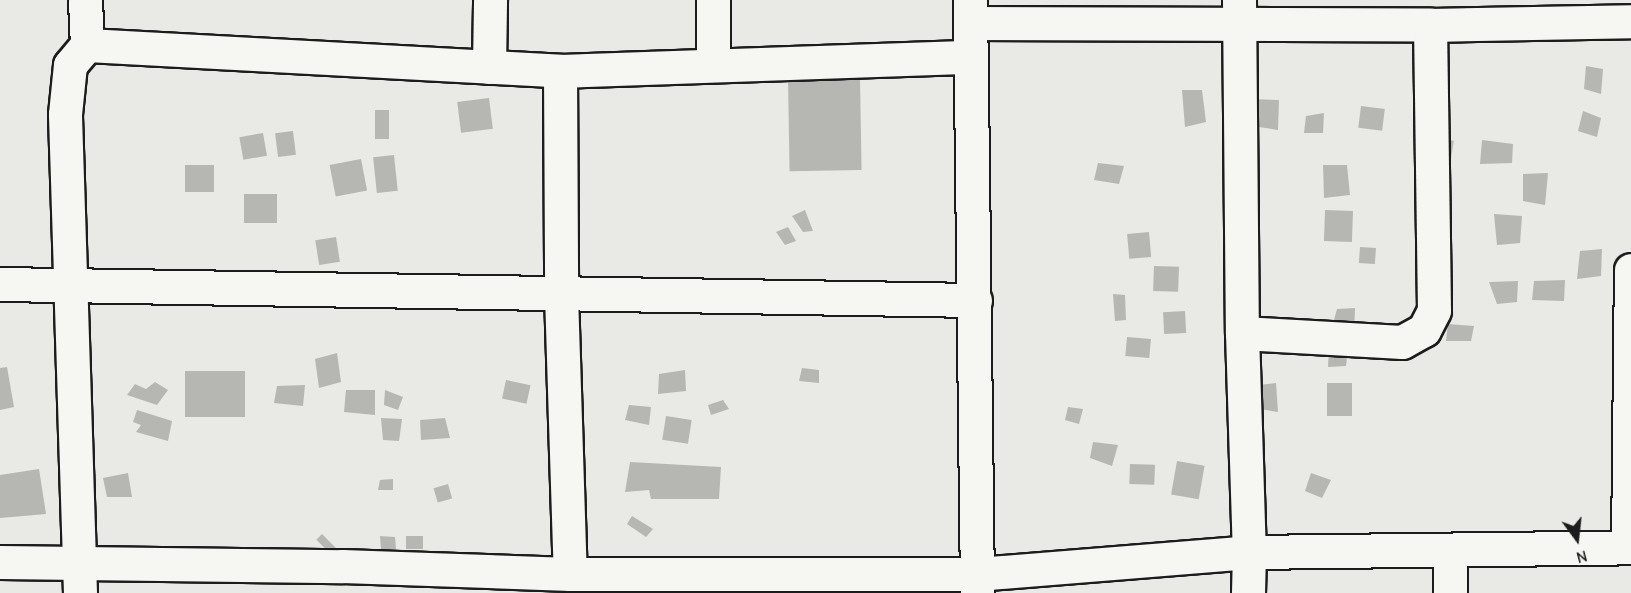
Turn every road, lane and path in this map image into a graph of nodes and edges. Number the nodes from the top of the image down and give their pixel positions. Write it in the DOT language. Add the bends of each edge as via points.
graph roads {
  1 [pos="85,0"];
  2 [pos="490,0"];
  3 [pos="713,0"];
  4 [pos="971,12"];
  5 [pos="1239,12"];
  6 [pos="1475,12"];
  7 [pos="1631,21"];
  8 [pos="1430,25"];
  9 [pos="87,45"];
  10 [pos="971,57"];
  11 [pos="713,65"];
  12 [pos="489,67"];
  13 [pos="560,71"];
  14 [pos="1631,270"];
  15 [pos="0,284"];
  16 [pos="71,287"];
  17 [pos="561,294"];
  18 [pos="975,300"];
  19 [pos="1242,333"];
  20 [pos="1629,546"];
  21 [pos="1450,549"];
  22 [pos="1249,552"];
  23 [pos="0,562"];
  24 [pos="570,574"];
  25 [pos="80,577"];
  26 [pos="343,579"];
  27 [pos="977,583"];
  28 [pos="1248,593"];
  29 [pos="1450,593"];
  1 -- 9 [label="street"];
  2 -- 12 [label="street"];
  3 -- 11 [label="street"];
  4 -- 5 [label="street"];
  4 -- 10 [label="street"];
  5 -- 8 [label="street"];
  5 -- 19 [label="street"];
  6 -- 7 [label="street"];
  6 -- 8 [label="street"];
  8 -- 19 [label="street" via="1434,310 1424,330 1402,342"];
  9 -- 12 [label="street"];
  9 -- 16 [label="street" via="70,65 65,114"];
  10 -- 11 [label="street"];
  10 -- 18 [label="street"];
  11 -- 13 [label="street"];
  12 -- 13 [label="street"];
  13 -- 17 [label="street"];
  14 -- 20 [label="street"];
  15 -- 16 [label="street"];
  16 -- 17 [label="street"];
  16 -- 25 [label="street"];
  17 -- 18 [label="street"];
  17 -- 24 [label="street"];
  18 -- 27 [label="street"];
  19 -- 22 [label="street"];
  20 -- 21 [label="street"];
  21 -- 22 [label="street"];
  21 -- 29 [label="street"];
  22 -- 27 [label="street"];
  22 -- 28 [label="street"];
  23 -- 25 [label="street"];
  24 -- 26 [label="street"];
  24 -- 27 [label="street"];
  25 -- 26 [label="street"];
}
